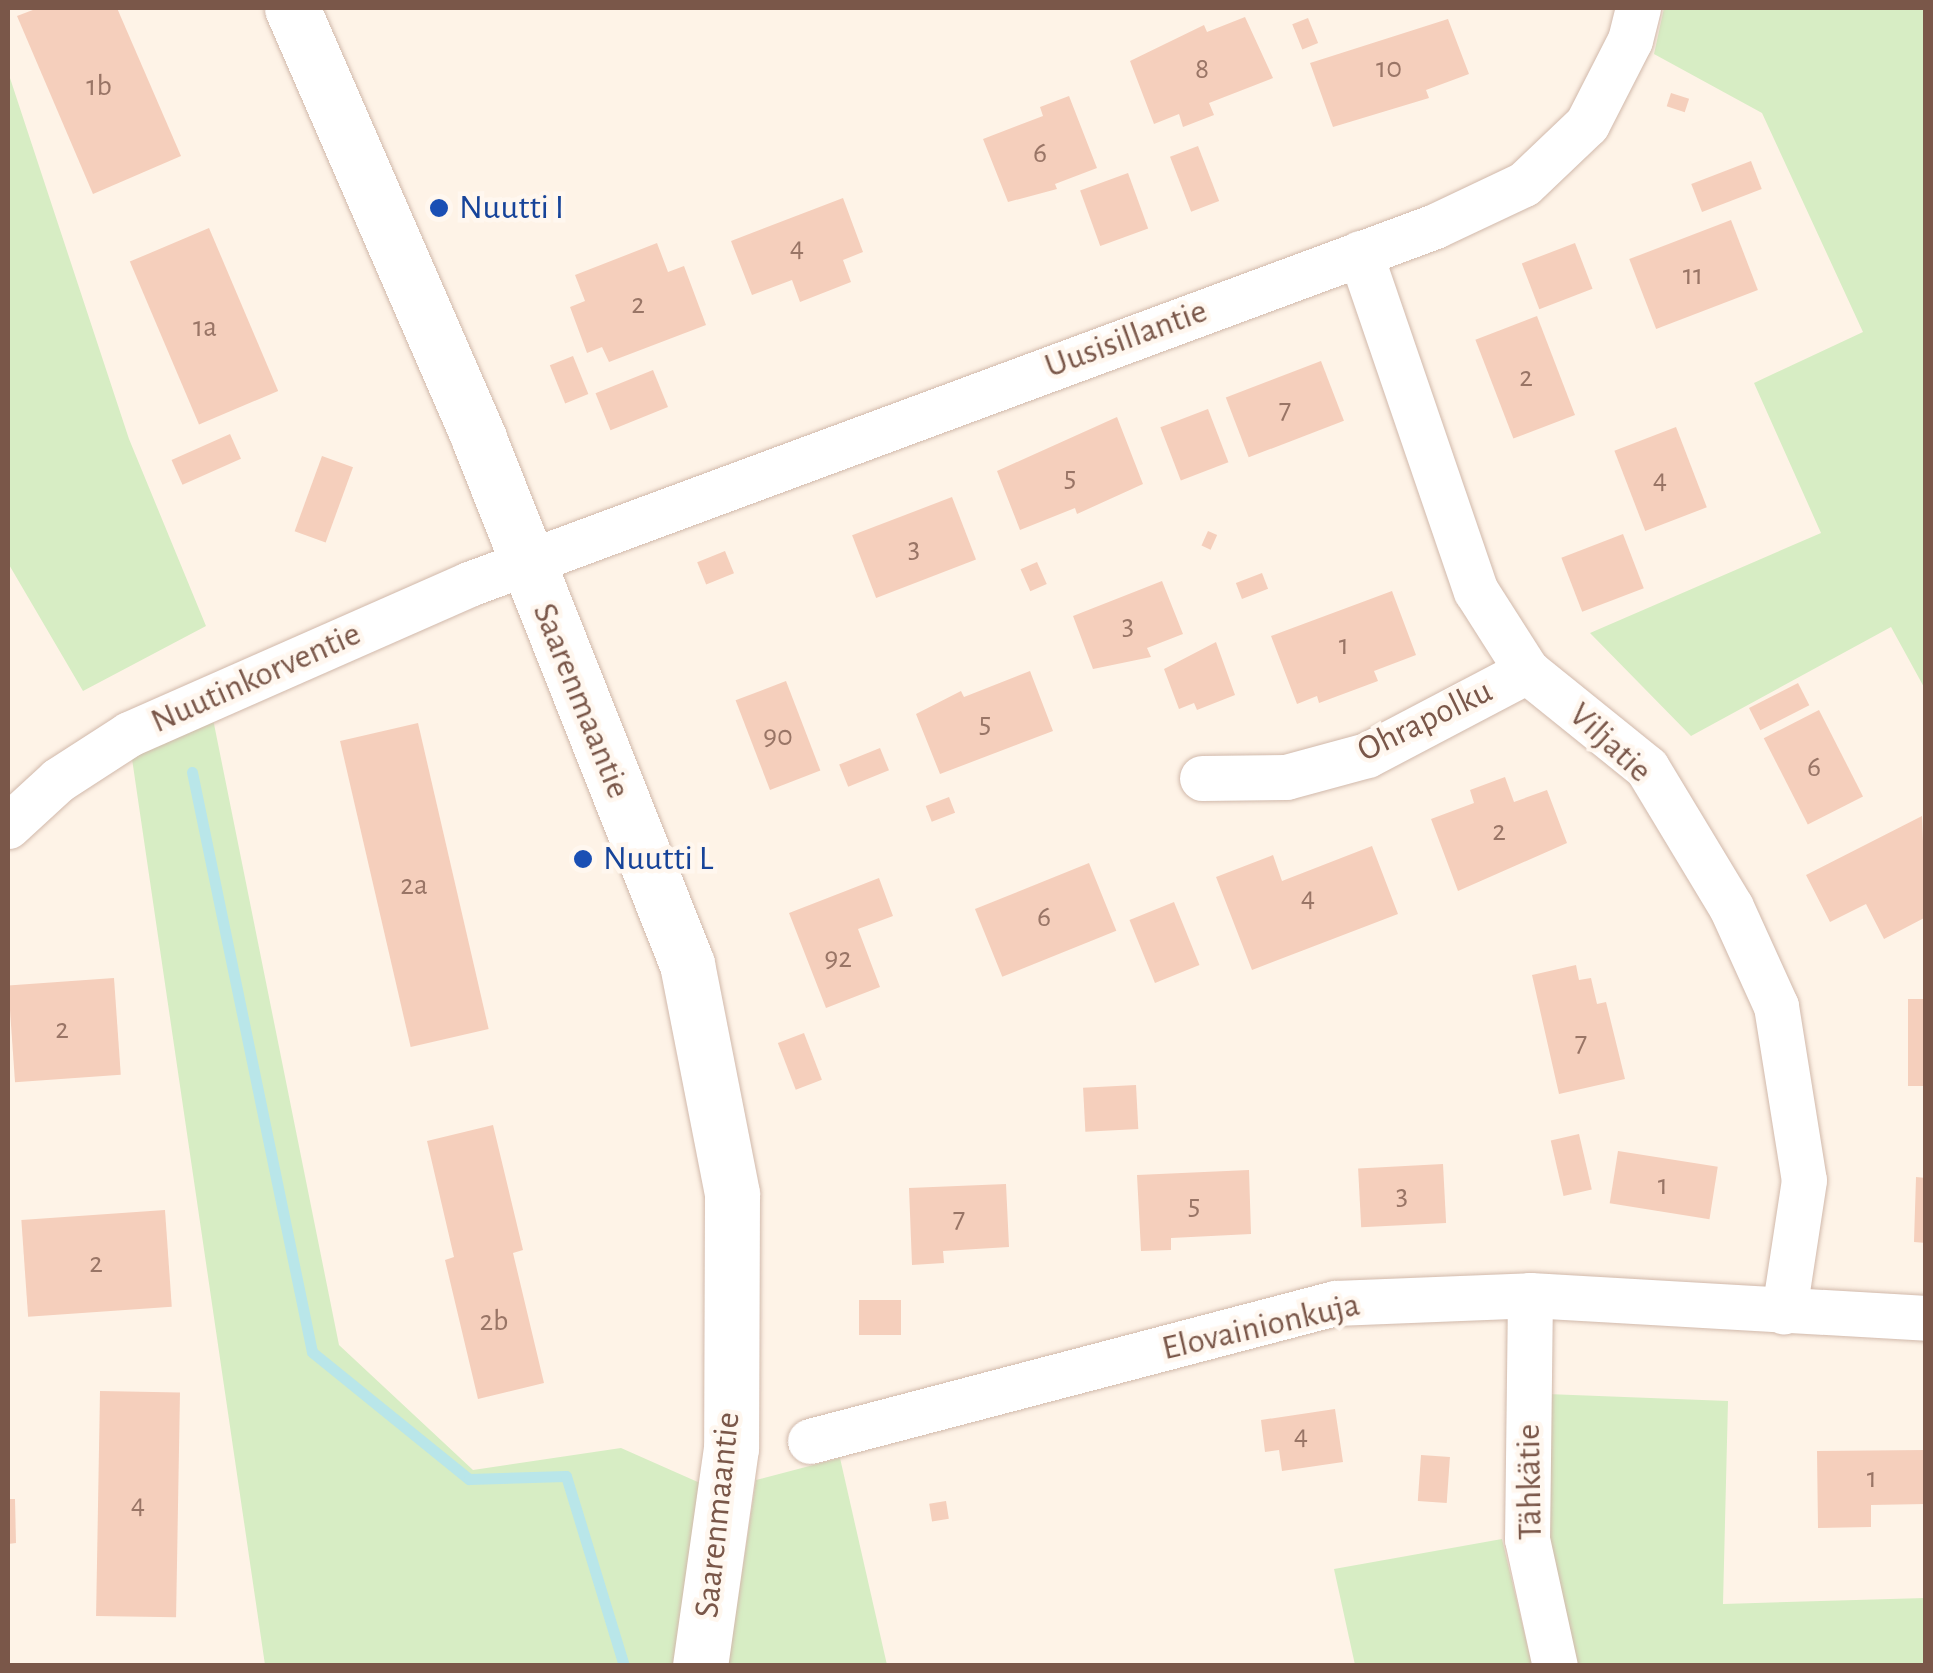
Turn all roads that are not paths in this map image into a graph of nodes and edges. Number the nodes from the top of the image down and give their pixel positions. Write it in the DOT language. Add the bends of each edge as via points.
graph roads {
  1 [pos="292,8"];
  2 [pos="1638,8"];
  3 [pos="1360,253"];
  4 [pos="524,562"];
  5 [pos="1527,671"];
  6 [pos="1202,778"];
  7 [pos="8,826"];
  8 [pos="1530,1295"];
  9 [pos="1784,1310"];
  10 [pos="1926,1318"];
  11 [pos="810,1441"];
  12 [pos="700,1666"];
  13 [pos="1555,1666"];
  1 -- 4 [label="street, Saarenmaantie" via="479,439"];
  2 -- 3 [label="street, Uusisillantie" via="1630,40 1587,124 1524,184"];
  3 -- 4 [label="street, Uusisillantie"];
  3 -- 5 [label="street, Viljatie" via="1476,591"];
  4 -- 7 [label="street, Nuutinkorventie" via="129,734 58,780"];
  4 -- 12 [label="street, Saarenmaantie" via="687,964 732,1194 730,1448"];
  5 -- 6 [label="street, Ohrapolku" via="1366,754 1286,777"];
  5 -- 9 [label="street, Viljatie" via="1647,768 1730,908 1776,1006 1804,1180"];
  8 -- 9 [label="street, Elovainionkuja"];
  8 -- 11 [label="street, Elovainionkuja" via="1335,1303"];
  8 -- 13 [label="street, Tähkätie" via="1527,1539"];
  9 -- 10 [label="street, Elovainionkuja"];
}
